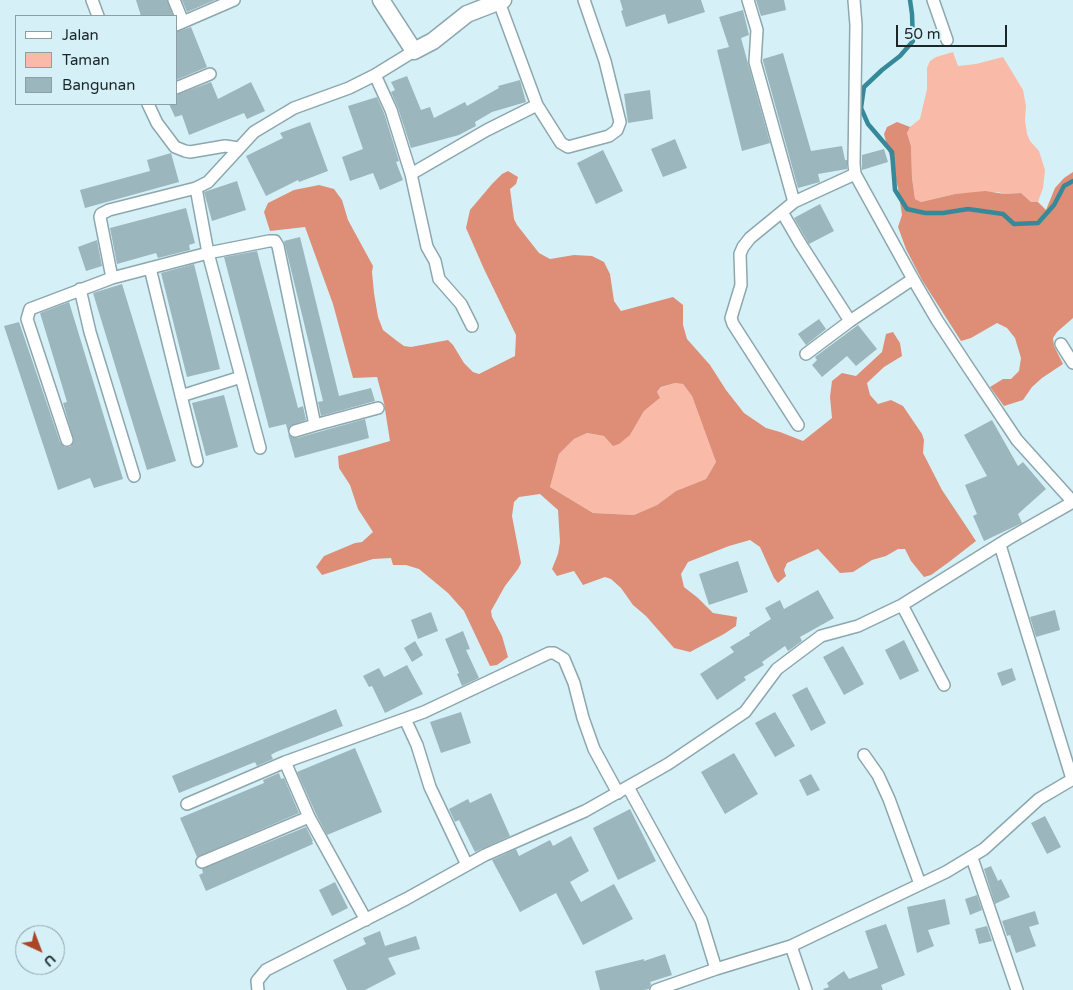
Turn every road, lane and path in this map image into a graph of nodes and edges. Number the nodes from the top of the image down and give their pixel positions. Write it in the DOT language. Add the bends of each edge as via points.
graph roads {
  1 [pos="92,0"];
  2 [pos="174,0"];
  3 [pos="234,0"];
  4 [pos="381,0"];
  5 [pos="584,0"];
  6 [pos="748,0"];
  7 [pos="854,0"];
  8 [pos="933,0"];
  9 [pos="501,1"];
  10 [pos="98,15"];
  11 [pos="177,15"];
  12 [pos="179,23"];
  13 [pos="947,40"];
  14 [pos="414,51"];
  15 [pos="210,74"];
  16 [pos="375,75"];
  17 [pos="178,87"];
  18 [pos="148,105"];
  19 [pos="537,105"];
  20 [pos="239,148"];
  21 [pos="410,174"];
  22 [pos="855,174"];
  23 [pos="196,188"];
  24 [pos="794,202"];
  25 [pos="782,212"];
  26 [pos="208,253"];
  27 [pos="150,268"];
  28 [pos="112,278"];
  29 [pos="913,279"];
  30 [pos="80,289"];
  31 [pos="850,321"];
  32 [pos="472,326"];
  33 [pos="1061,344"];
  34 [pos="806,354"];
  35 [pos="1073,363"];
  36 [pos="241,377"];
  37 [pos="181,396"];
  38 [pos="378,408"];
  39 [pos="798,424"];
  40 [pos="315,426"];
  41 [pos="295,431"];
  42 [pos="67,440"];
  43 [pos="260,448"];
  44 [pos="197,461"];
  45 [pos="134,476"];
  46 [pos="1073,502"];
  47 [pos="1000,545"];
  48 [pos="902,605"];
  49 [pos="944,685"];
  50 [pos="405,719"];
  51 [pos="864,755"];
  52 [pos="285,762"];
  53 [pos="1072,779"];
  54 [pos="623,790"];
  55 [pos="187,804"];
  56 [pos="309,817"];
  57 [pos="972,858"];
  58 [pos="202,862"];
  59 [pos="467,865"];
  60 [pos="920,884"];
  61 [pos="366,920"];
  62 [pos="791,946"];
  63 [pos="716,969"];
  64 [pos="258,990"];
  65 [pos="656,990"];
  66 [pos="806,990"];
  67 [pos="1017,990"];
  1 -- 10 [label="street"];
  2 -- 11 [label="street"];
  3 -- 12 [label="street"];
  4 -- 14 [label="street"];
  5 -- 19 [label="street" via="606,61 619,126 609,136 568,147 561,143"];
  6 -- 24 [label="street" via="757,30 756,62"];
  7 -- 22 [label="street"];
  8 -- 13 [label="street"];
  9 -- 14 [label="street" via="467,14 433,41"];
  9 -- 19 [label="street"];
  14 -- 16 [label="street"];
  15 -- 17 [label="street"];
  16 -- 20 [label="street" via="294,108 254,132"];
  16 -- 21 [label="street" via="391,110"];
  18 -- 20 [label="street" via="156,123 175,147 190,152 225,146"];
  19 -- 21 [label="street"];
  20 -- 23 [label="street" via="208,182"];
  21 -- 32 [label="street" via="427,247 439,279 461,304"];
  22 -- 24 [label="street"];
  22 -- 29 [label="street"];
  23 -- 26 [label="street"];
  23 -- 28 [label="street" via="101,214"];
  24 -- 25 [label="street"];
  25 -- 31 [label="street"];
  25 -- 39 [label="street" via="743,247 740,254 741,285 732,321"];
  26 -- 27 [label="street"];
  26 -- 36 [label="street"];
  26 -- 40 [label="street" via="269,241 278,246"];
  27 -- 28 [label="street"];
  27 -- 37 [label="street"];
  28 -- 30 [label="street"];
  29 -- 31 [label="street"];
  29 -- 46 [label="street" via="1017,440"];
  30 -- 42 [label="street" via="30,309 27,319"];
  30 -- 45 [label="street"];
  31 -- 34 [label="street"];
  33 -- 35 [label="street"];
  36 -- 37 [label="street"];
  36 -- 43 [label="street"];
  37 -- 44 [label="street"];
  38 -- 40 [label="street"];
  40 -- 41 [label="street"];
  46 -- 47 [label="street"];
  47 -- 48 [label="street"];
  47 -- 53 [label="street"];
  48 -- 49 [label="street"];
  48 -- 54 [label="street" via="858,626 820,636 777,669 745,712"];
  50 -- 52 [label="street"];
  50 -- 54 [label="street" via="554,653 564,659 594,749"];
  50 -- 59 [label="street" via="430,787"];
  51 -- 60 [label="street" via="889,799"];
  52 -- 55 [label="street"];
  52 -- 56 [label="street"];
  53 -- 57 [label="street" via="1039,799 995,842"];
  54 -- 59 [label="street"];
  54 -- 63 [label="street" via="687,893 701,920"];
  56 -- 58 [label="street"];
  56 -- 61 [label="street"];
  57 -- 60 [label="street"];
  57 -- 67 [label="street"];
  59 -- 61 [label="street"];
  60 -- 62 [label="street"];
  61 -- 64 [label="street" via="266,970 257,981"];
  62 -- 63 [label="street"];
  62 -- 66 [label="street"];
  63 -- 65 [label="street"];
}
